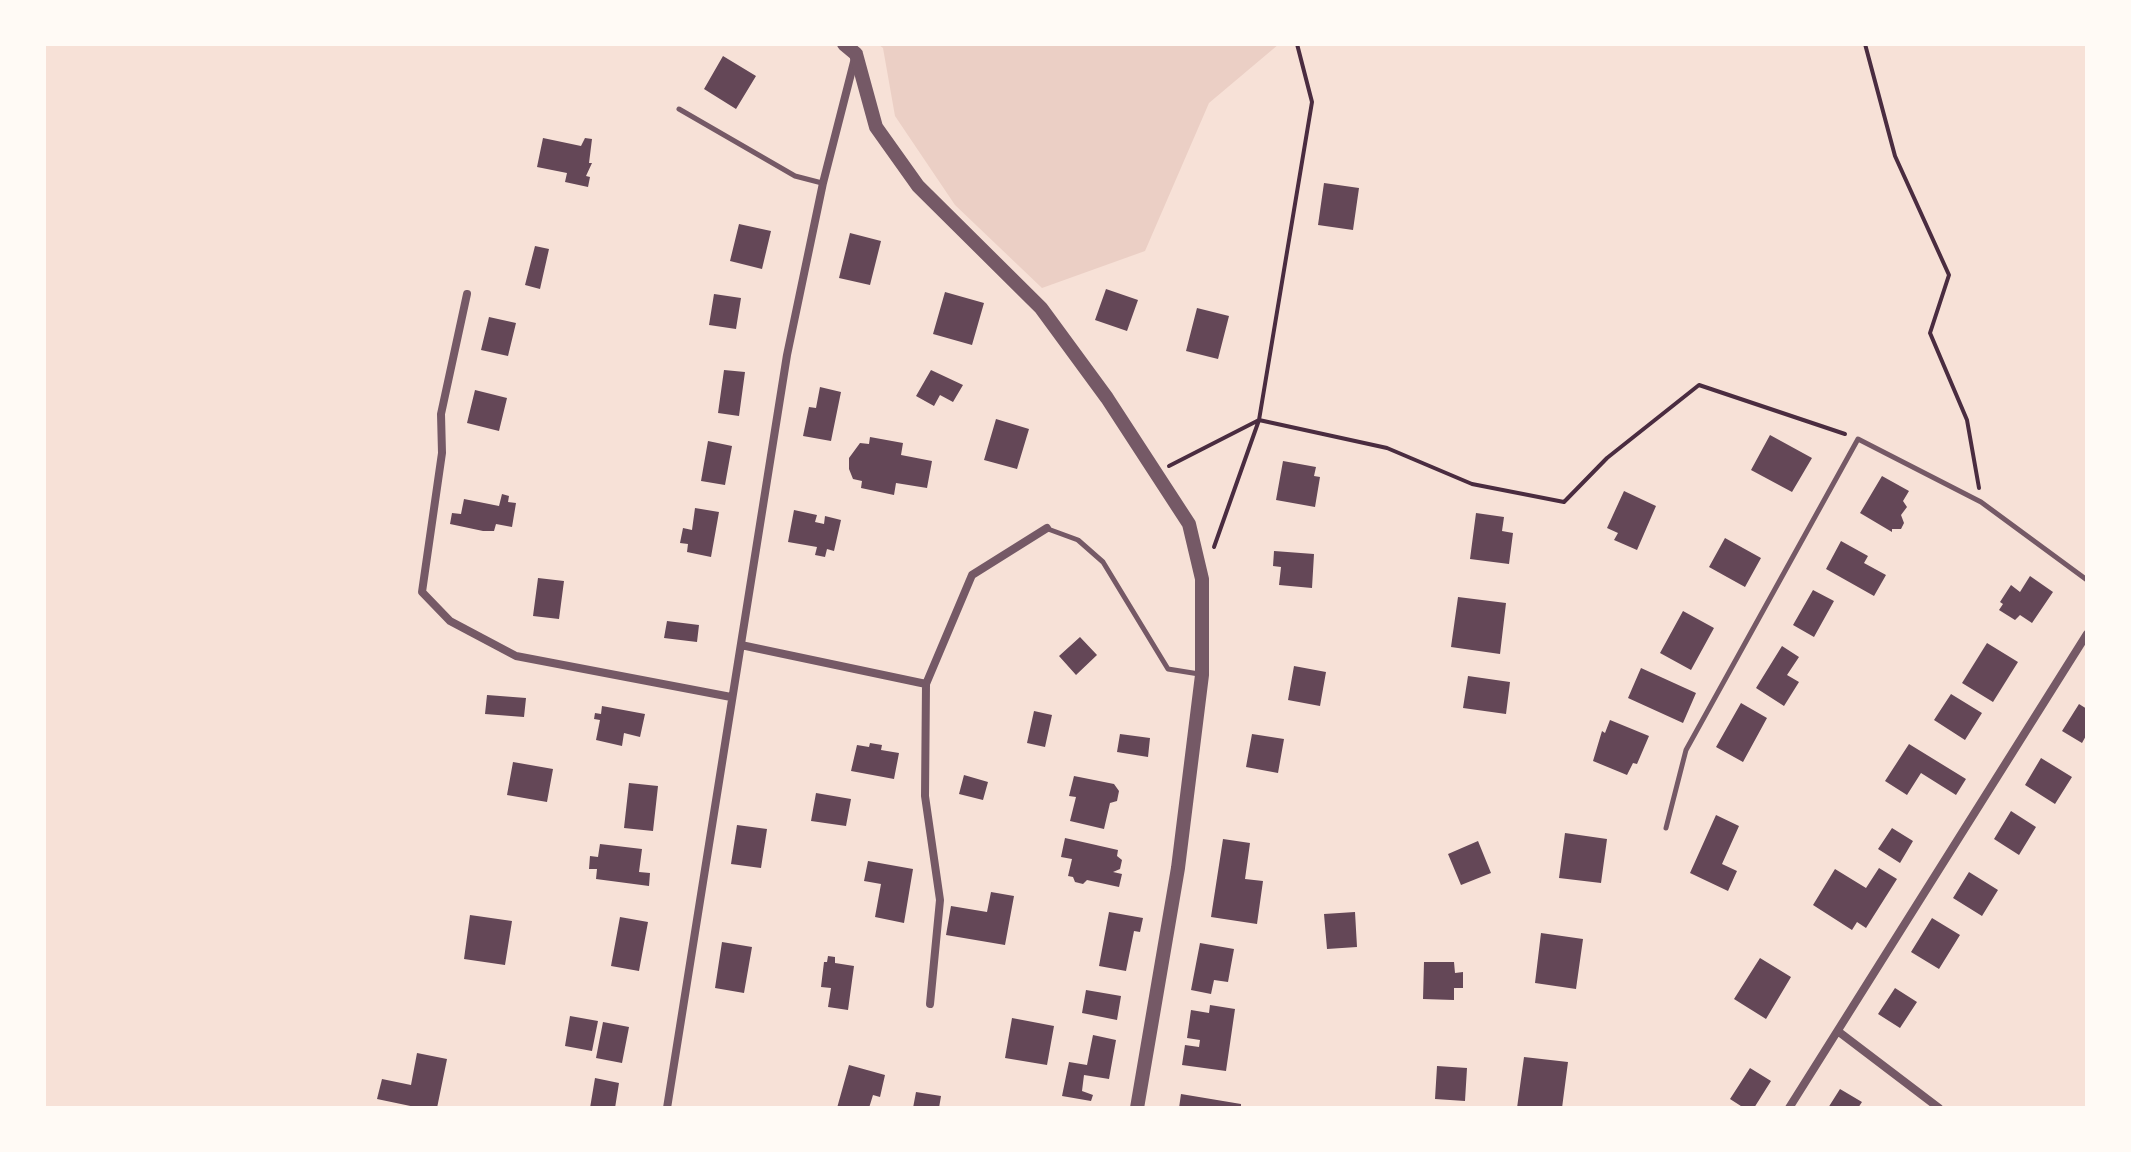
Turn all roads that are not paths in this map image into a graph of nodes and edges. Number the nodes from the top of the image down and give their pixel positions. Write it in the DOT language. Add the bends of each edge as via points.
graph roads {
  1 [pos="844,44"];
  2 [pos="859,49"];
  3 [pos="679,109"];
  4 [pos="823,183"];
  5 [pos="467,294"];
  6 [pos="1047,528"];
  7 [pos="2087,580"];
  8 [pos="2087,634"];
  9 [pos="741,645"];
  10 [pos="1202,675"];
  11 [pos="926,684"];
  12 [pos="731,697"];
  13 [pos="1666,828"];
  14 [pos="930,1004"];
  15 [pos="1839,1032"];
  16 [pos="667,1108"];
  17 [pos="1137,1108"];
  18 [pos="1789,1108"];
  19 [pos="1939,1108"];
  1 -- 2 [label="street"];
  2 -- 4 [label="street"];
  2 -- 10 [label="street" via="876,127 918,186 1041,308 1189,524 1202,579"];
  3 -- 4 [label="lane" via="795,176"];
  4 -- 9 [label="street" via="787,355"];
  5 -- 12 [label="street" via="441,414 442,453 422,592 450,621 516,656"];
  6 -- 10 [label="lane" via="1078,540 1103,562 1168,669"];
  6 -- 11 [label="street" via="972,575"];
  7 -- 13 [label="lane" via="1981,502 1858,439 1686,750"];
  8 -- 15 [label="street"];
  9 -- 11 [label="street"];
  9 -- 12 [label="street"];
  10 -- 17 [label="street" via="1178,868"];
  11 -- 14 [label="street" via="925,796 940,900"];
  12 -- 16 [label="street"];
  15 -- 18 [label="street"];
  15 -- 19 [label="street"];
}
